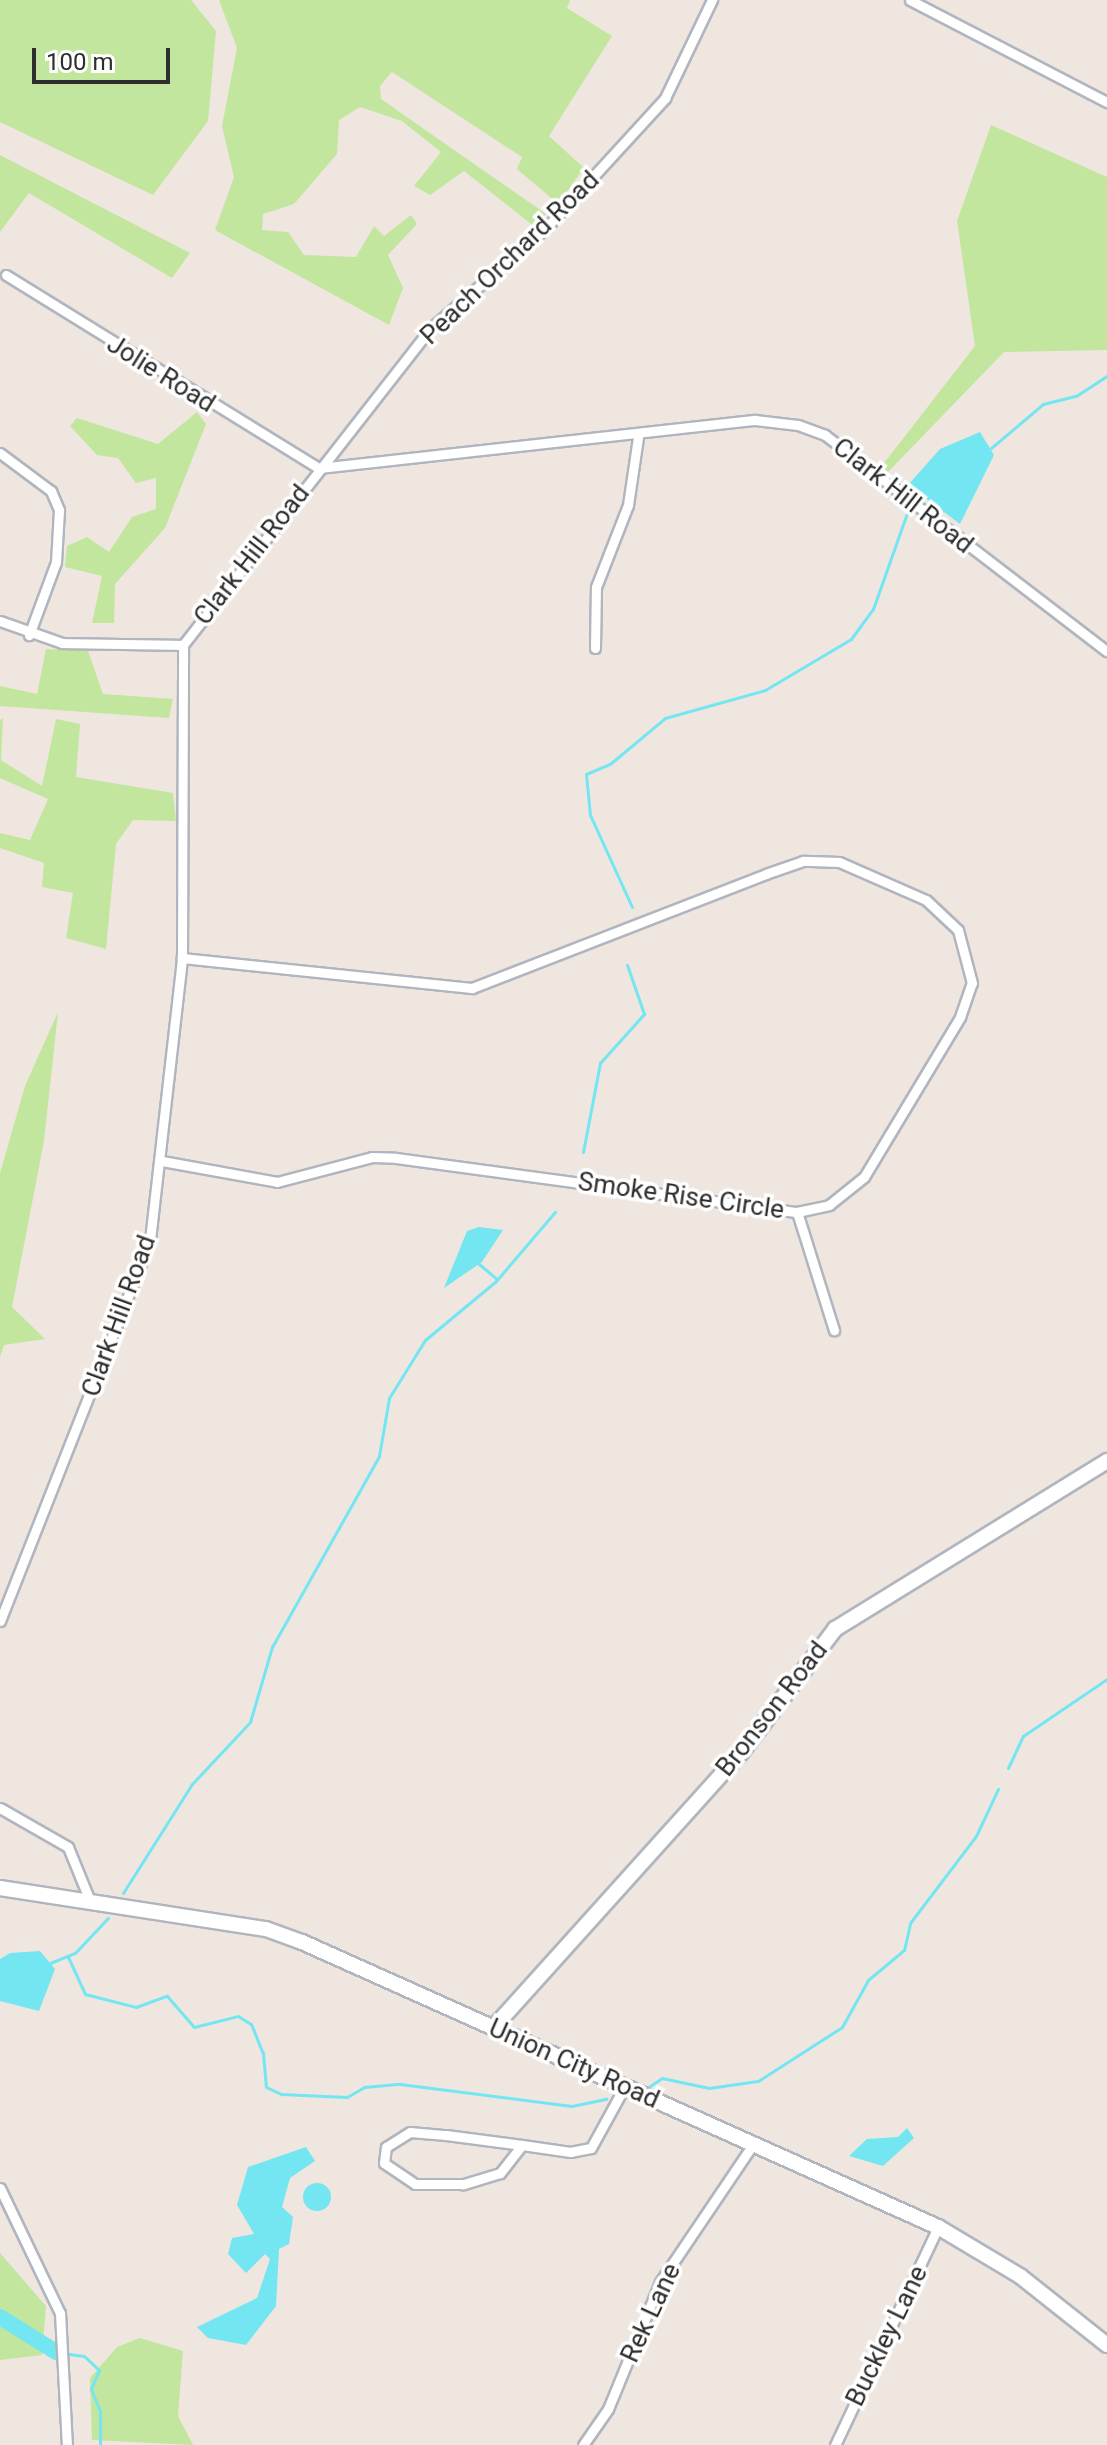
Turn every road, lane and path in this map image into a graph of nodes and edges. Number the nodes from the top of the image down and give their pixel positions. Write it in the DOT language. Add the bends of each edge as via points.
graph roads {
  1 [pos="712,0"];
  2 [pos="910,0"];
  3 [pos="1107,102"];
  4 [pos="6,275"];
  5 [pos="638,437"];
  6 [pos="0,453"];
  7 [pos="319,468"];
  8 [pos="0,621"];
  9 [pos="29,635"];
  10 [pos="183,645"];
  11 [pos="595,648"];
  12 [pos="1107,651"];
  13 [pos="182,958"];
  14 [pos="162,1161"];
  15 [pos="797,1212"];
  16 [pos="834,1330"];
  17 [pos="1107,1461"];
  18 [pos="0,1583"];
  19 [pos="13,1587"];
  20 [pos="0,1621"];
  21 [pos="0,1808"];
  22 [pos="0,1888"];
  23 [pos="90,1901"];
  24 [pos="494,2027"];
  25 [pos="625,2086"];
  26 [pos="753,2144"];
  27 [pos="522,2145"];
  28 [pos="0,2188"];
  29 [pos="938,2227"];
  30 [pos="1107,2345"];
  31 [pos="67,2445"];
  32 [pos="583,2445"];
  33 [pos="835,2445"];
  1 -- 7 [label="street, Peach Orchard Road" via="692,54 631,139 547,227 430,329"];
  2 -- 3 [label="street"];
  4 -- 7 [label="street, Jolie Road"];
  5 -- 7 [label="street, Clark Hill Road"];
  5 -- 11 [label="street" via="628,505 596,587"];
  5 -- 12 [label="street, Clark Hill Road" via="755,420 825,435"];
  6 -- 9 [label="street" via="51,491 59,510 56,562"];
  7 -- 10 [label="street, Clark Hill Road"];
  8 -- 9 [label="street"];
  9 -- 10 [label="street"];
  10 -- 13 [label="street, Clark Hill Road"];
  13 -- 14 [label="street, Clark Hill Road"];
  13 -- 15 [label="street, Smoke Rise Circle" via="472,988 803,861 839,862 881,875 926,900 958,930 972,983 960,1017 864,1177 829,1205"];
  14 -- 15 [label="street, Smoke Rise Circle" via="277,1182 384,1157"];
  14 -- 19 [label="street, Clark Hill Road" via="150,1240"];
  15 -- 16 [label="street"];
  17 -- 24 [label="main road, Bronson Road" via="835,1629 741,1753"];
  18 -- 19 [label="street"];
  19 -- 20 [label="street, Clark Hill Road"];
  21 -- 23 [label="street" via="68,1847"];
  22 -- 23 [label="main road, Union City Road"];
  23 -- 24 [label="main road, Union City Road" via="266,1929"];
  24 -- 25 [label="main road, Union City Road"];
  25 -- 26 [label="main road, Union City Road"];
  25 -- 27 [label="street" via="591,2148"];
  26 -- 29 [label="main road, Union City Road"];
  26 -- 32 [label="street, Rek Lane" via="660,2282 608,2409"];
  27 -- 27 [label="street" via="410,2132 386,2147 384,2163 415,2184 463,2184 500,2173"];
  28 -- 31 [label="street" via="60,2313"];
  29 -- 30 [label="main road, Union City Road" via="1020,2276"];
  29 -- 33 [label="street, Buckley Lane"];
}
